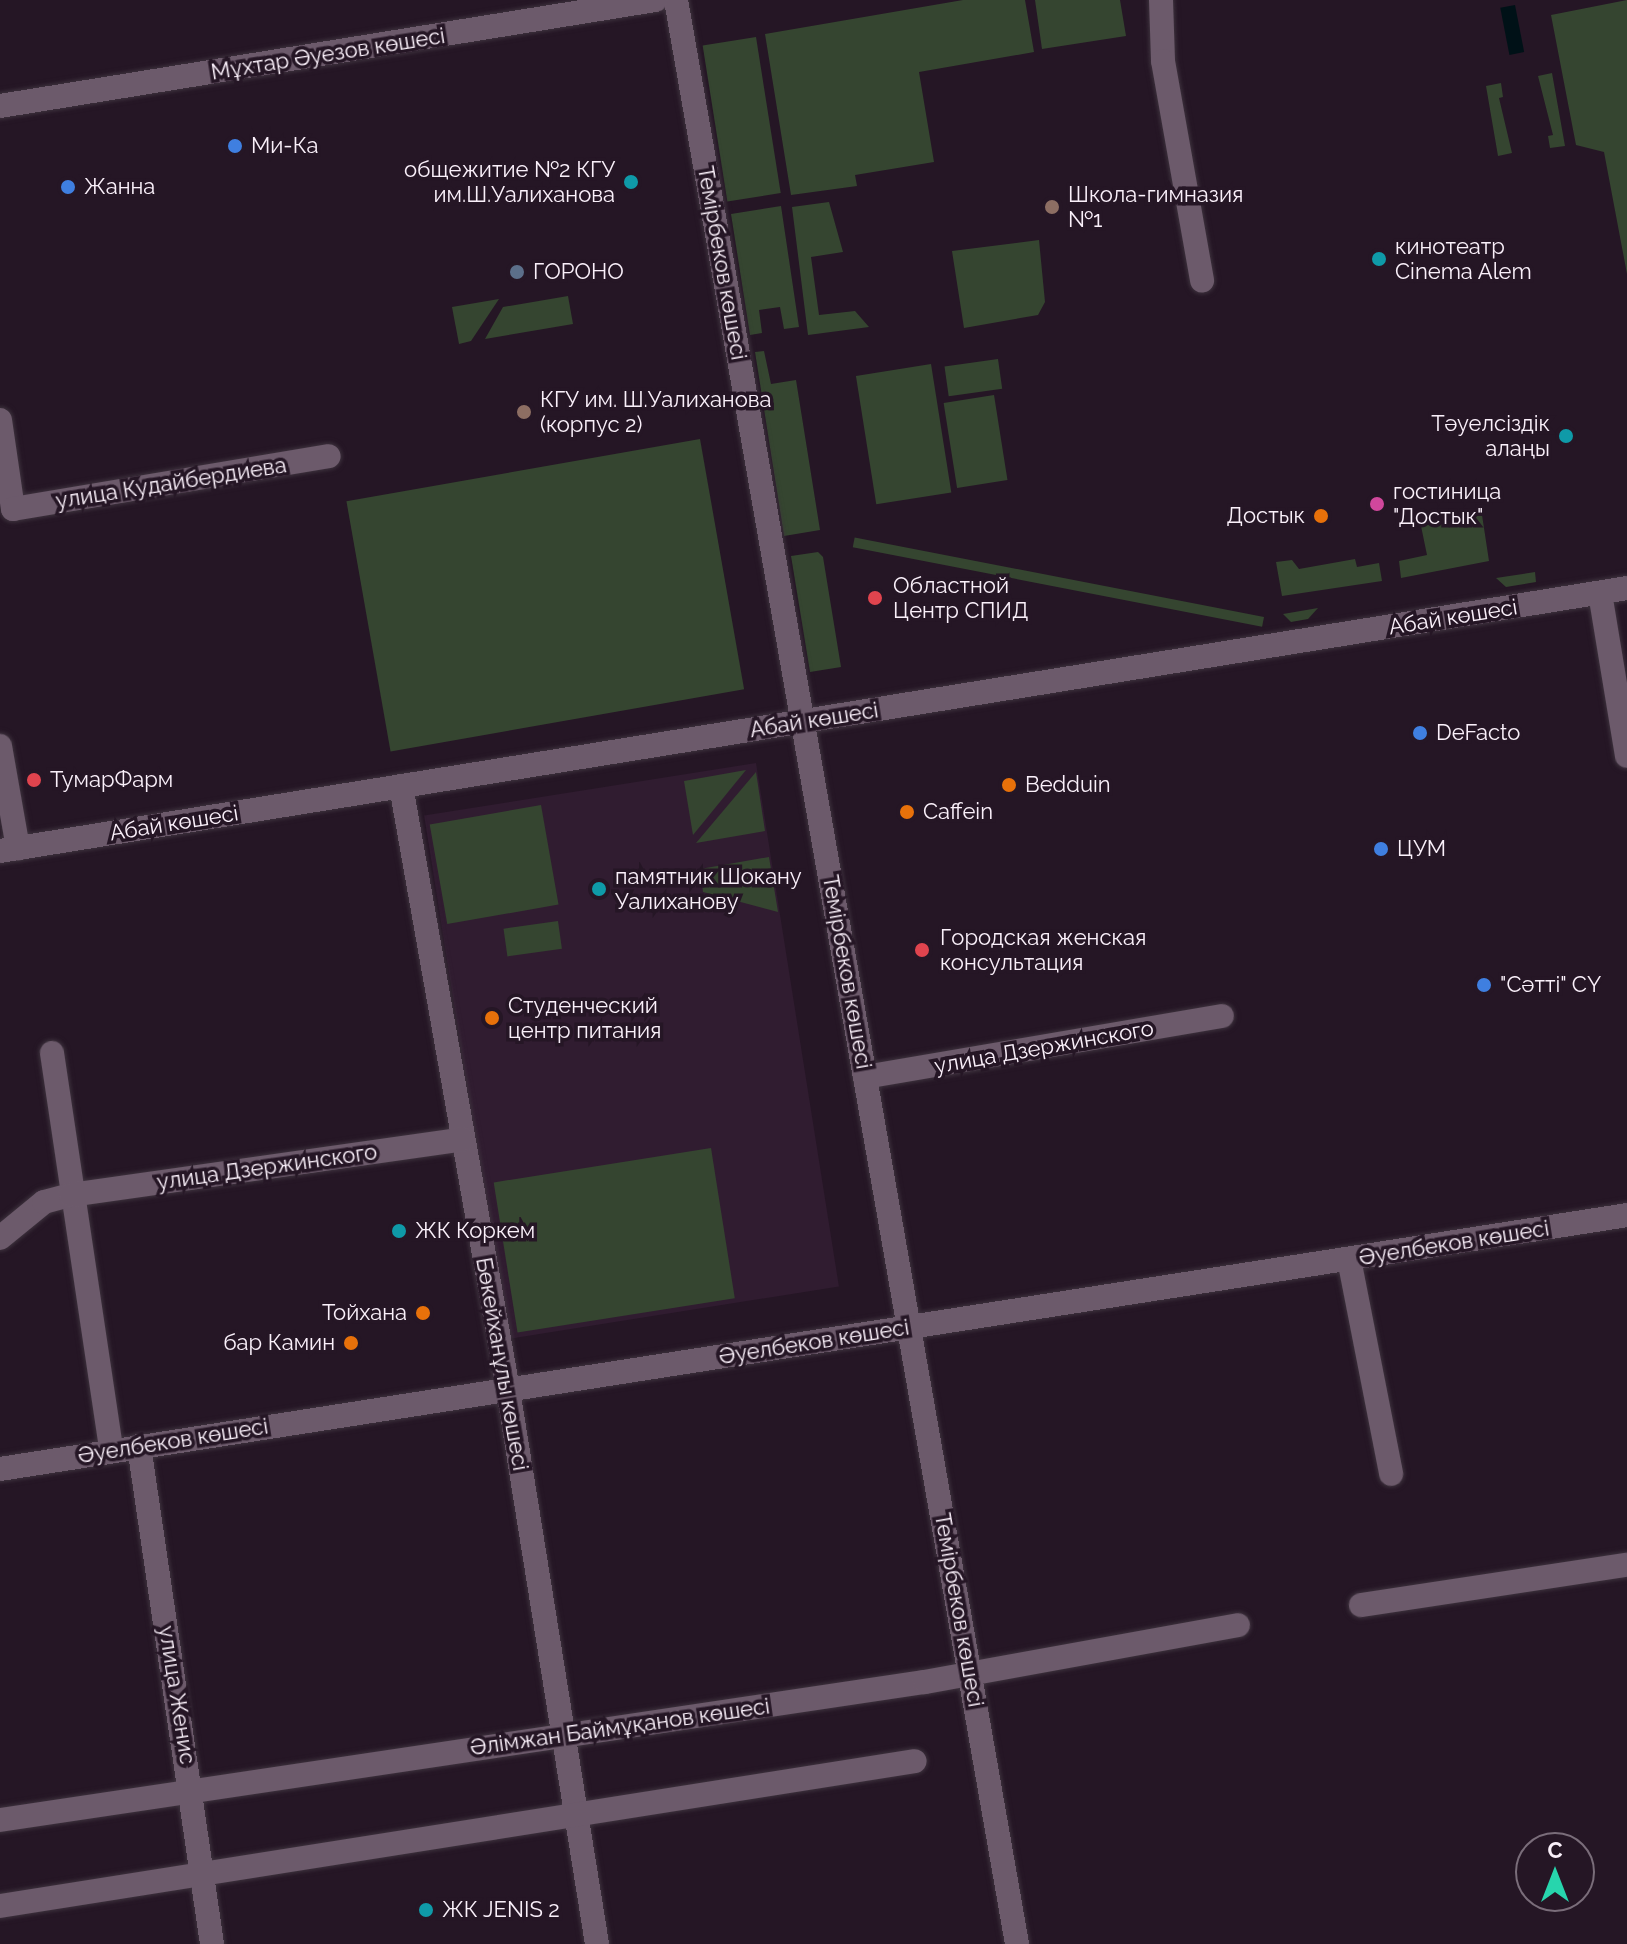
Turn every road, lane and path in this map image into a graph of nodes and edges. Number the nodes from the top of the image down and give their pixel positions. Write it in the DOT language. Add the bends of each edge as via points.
graph roads {
  1 [pos="655,0"];
  2 [pos="676,0"];
  3 [pos="1161,0"];
  4 [pos="0,106"];
  5 [pos="1202,281"];
  6 [pos="0,420"];
  7 [pos="329,456"];
  8 [pos="1627,588"];
  9 [pos="1600,593"];
  10 [pos="803,721"];
  11 [pos="0,746"];
  12 [pos="1627,756"];
  13 [pos="401,786"];
  14 [pos="9,849"];
  15 [pos="1222,1016"];
  16 [pos="52,1053"];
  17 [pos="865,1077"];
  18 [pos="463,1139"];
  19 [pos="71,1195"];
  20 [pos="1627,1215"];
  21 [pos="0,1238"];
  22 [pos="1349,1259"];
  23 [pos="909,1327"];
  24 [pos="508,1390"];
  25 [pos="139,1446"];
  26 [pos="111,1450"];
  27 [pos="0,1469"];
  28 [pos="1391,1474"];
  29 [pos="1627,1565"];
  30 [pos="1361,1605"];
  31 [pos="1238,1625"];
  32 [pos="970,1672"];
  33 [pos="562,1736"];
  34 [pos="915,1761"];
  35 [pos="191,1790"];
  36 [pos="575,1815"];
  37 [pos="0,1820"];
  38 [pos="202,1877"];
  39 [pos="0,1906"];
  40 [pos="212,1944"];
  41 [pos="597,1944"];
  42 [pos="1017,1944"];
  1 -- 4 [label="street, Мұхтар Әуезов көшесі"];
  2 -- 10 [label="street, Темірбеков көшесі"];
  3 -- 5 [label="street" via="1163,61"];
  6 -- 7 [label="street, улица Кудайбердиева" via="13,509"];
  8 -- 9 [label="street, Абай көшесі"];
  9 -- 10 [label="street, Абай көшесі"];
  9 -- 12 [label="street"];
  10 -- 13 [label="street, Абай көшесі"];
  10 -- 17 [label="street, Темірбеков көшесі"];
  11 -- 14 [label="street"];
  13 -- 14 [label="street, Абай көшесі"];
  13 -- 18 [label="street, Бөкейханұлы көшесі"];
  15 -- 17 [label="street, улица Дзержинского"];
  16 -- 19 [label="street"];
  17 -- 23 [label="street, Темірбеков көшесі"];
  18 -- 19 [label="street, улица Дзержинского"];
  18 -- 24 [label="street, Бөкейханұлы көшесі"];
  19 -- 21 [label="street, улица Дзержинского" via="44,1202"];
  19 -- 26 [label="street"];
  20 -- 22 [label="street, Әуелбеков көшесі"];
  22 -- 23 [label="street, Әуелбеков көшесі"];
  22 -- 28 [label="street"];
  23 -- 24 [label="street, Әуелбеков көшесі"];
  23 -- 32 [label="street, Темірбеков көшесі"];
  24 -- 25 [label="street, Әуелбеков көшесі"];
  24 -- 33 [label="street, Бөкейханұлы көшесі"];
  25 -- 26 [label="street, Әуелбеков көшесі"];
  25 -- 35 [label="street, улица Женис"];
  26 -- 27 [label="street, Әуелбеков көшесі"];
  29 -- 30 [label="street"];
  31 -- 32 [label="street, Әлімжан Баймұқанов көшесі"];
  32 -- 33 [label="street, Әлімжан Баймұқанов көшесі"];
  32 -- 42 [label="street, Темірбеков көшесі"];
  33 -- 35 [label="street, Әлімжан Баймұқанов көшесі"];
  33 -- 36 [label="street, Бөкейханұлы көшесі"];
  34 -- 36 [label="street"];
  35 -- 37 [label="street, Әлімжан Баймұқанов көшесі"];
  35 -- 38 [label="street, улица Женис"];
  36 -- 38 [label="street"];
  36 -- 41 [label="street, Бөкейханұлы көшесі"];
  38 -- 39 [label="street"];
  38 -- 40 [label="street, улица Женис"];
}
